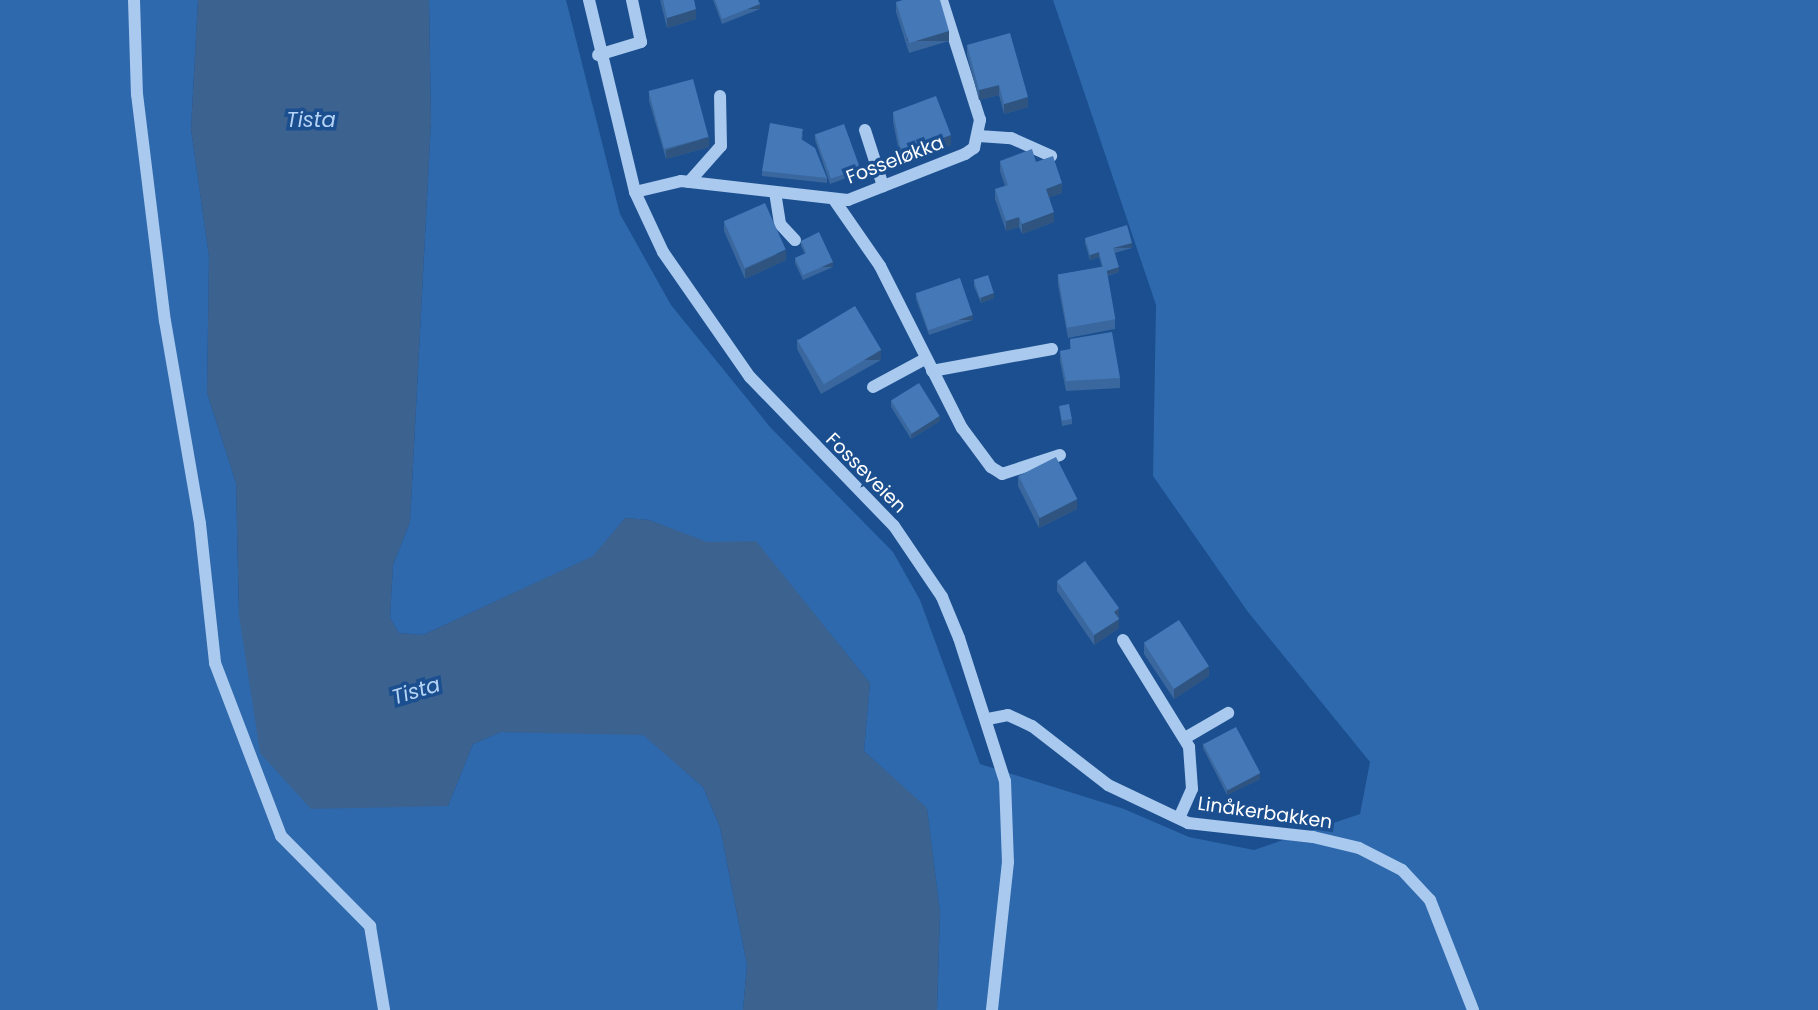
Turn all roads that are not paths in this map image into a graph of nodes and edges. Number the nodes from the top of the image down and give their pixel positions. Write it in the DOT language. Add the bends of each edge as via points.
graph roads {
  1 [pos="134,0"];
  2 [pos="589,0"];
  3 [pos="632,0"];
  4 [pos="942,0"];
  5 [pos="598,55"];
  6 [pos="720,96"];
  7 [pos="865,130"];
  8 [pos="979,136"];
  9 [pos="1051,156"];
  10 [pos="689,182"];
  11 [pos="883,186"];
  12 [pos="635,192"];
  13 [pos="775,192"];
  14 [pos="835,201"];
  15 [pos="795,240"];
  16 [pos="1052,349"];
  17 [pos="929,365"];
  18 [pos="873,387"];
  19 [pos="1060,455"];
  20 [pos="1123,640"];
  21 [pos="1228,713"];
  22 [pos="988,719"];
  23 [pos="1185,738"];
  24 [pos="1180,818"];
  25 [pos="384,1010"];
  26 [pos="992,1010"];
  27 [pos="1473,1010"];
  1 -- 25 [label="street" via="137,94 165,321 200,524 215,663 281,836 370,926"];
  2 -- 5 [label="street, Fosseveien"];
  3 -- 5 [label="street" via="640,42"];
  4 -- 8 [label="street"];
  5 -- 12 [label="street, Fosseveien"];
  6 -- 10 [label="street" via="721,146"];
  7 -- 11 [label="street"];
  8 -- 9 [label="street" via="1011,138"];
  8 -- 11 [label="street, Fosseløkka" via="965,154"];
  10 -- 12 [label="street, Fosseløkka"];
  10 -- 13 [label="street, Fosseløkka"];
  11 -- 14 [label="street, Fosseløkka"];
  12 -- 22 [label="street, Fosseveien" via="663,253 750,377 920,561 942,597"];
  13 -- 14 [label="street, Fosseløkka"];
  13 -- 15 [label="street" via="780,223"];
  14 -- 17 [label="street" via="880,266"];
  16 -- 17 [label="street"];
  17 -- 18 [label="street"];
  17 -- 19 [label="street" via="962,428 1002,474"];
  20 -- 23 [label="street"];
  21 -- 23 [label="street"];
  22 -- 24 [label="street, Linåkerbakken" via="1008,715 1032,726 1108,785"];
  22 -- 26 [label="street, Fosseveien" via="1005,781 1008,862"];
  23 -- 24 [label="street" via="1192,789"];
  24 -- 27 [label="street, Linåkerbakken" via="1313,837 1359,848 1402,870 1430,900"];
}
